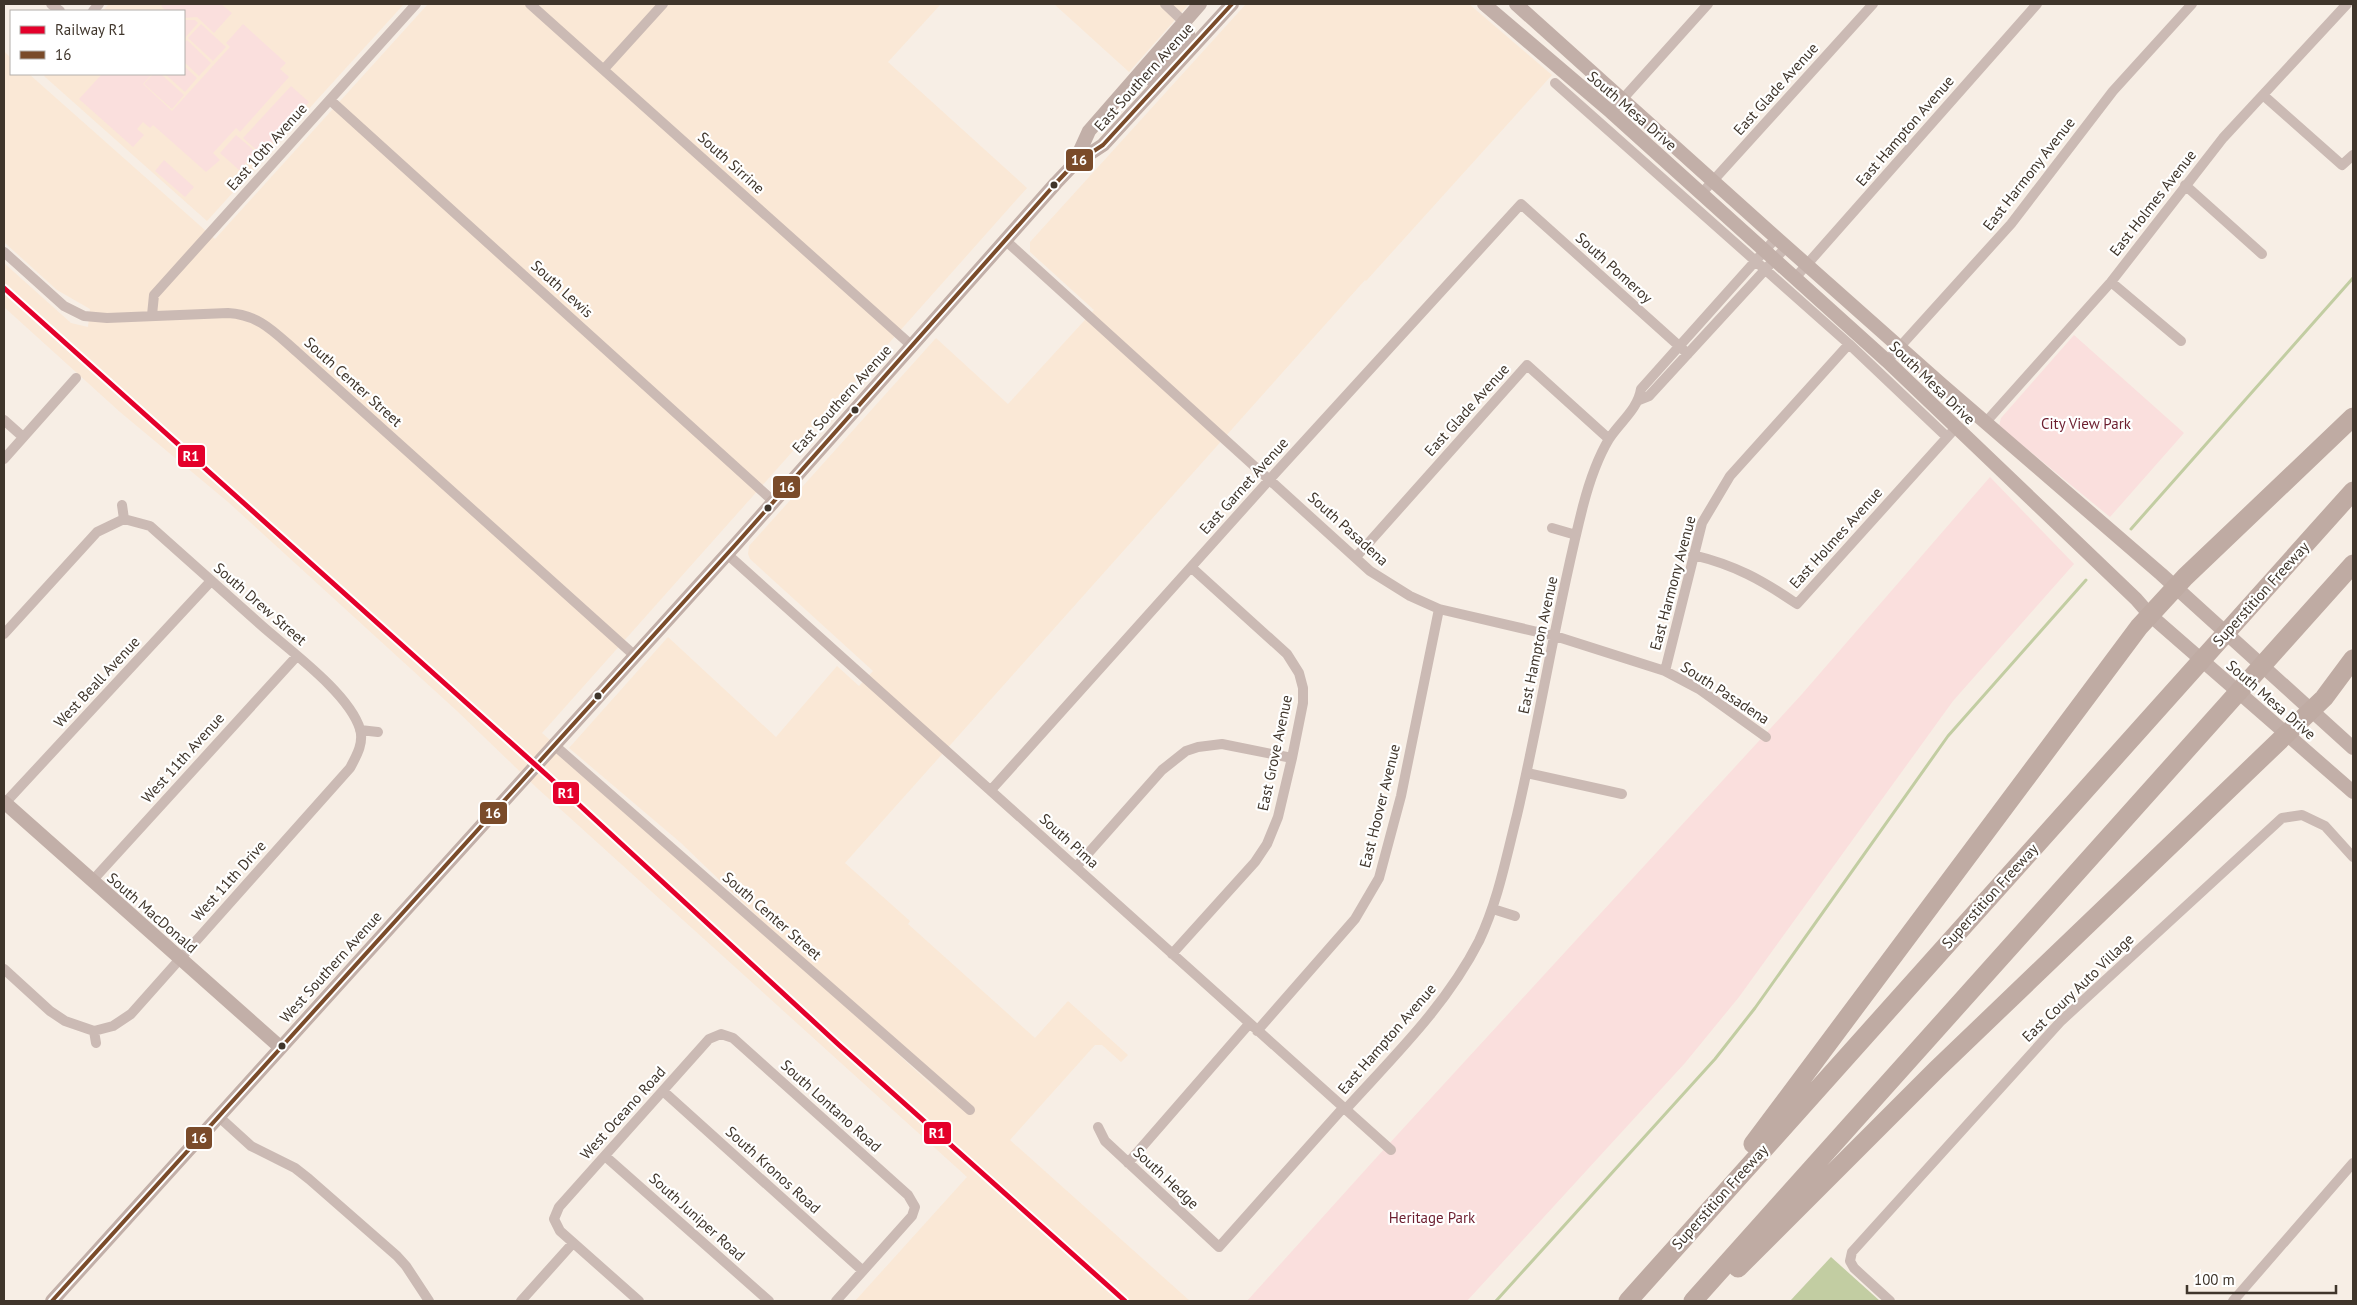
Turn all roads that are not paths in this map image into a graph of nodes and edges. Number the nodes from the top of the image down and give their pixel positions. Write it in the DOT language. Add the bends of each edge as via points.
graph roads {
  1 [pos="416,4"];
  2 [pos="530,4"];
  3 [pos="663,4"];
  4 [pos="1165,4"];
  5 [pos="1200,4"];
  6 [pos="1232,4"];
  7 [pos="1484,4"];
  8 [pos="1516,4"];
  9 [pos="1708,4"];
  10 [pos="1873,4"];
  11 [pos="2038,4"];
  12 [pos="2192,4"];
  13 [pos="2346,4"];
  14 [pos="1184,22"];
  15 [pos="604,69"];
  16 [pos="1555,82"];
  17 [pos="2263,95"];
  18 [pos="1622,99"];
  19 [pos="330,100"];
  20 [pos="1139,106"];
  21 [pos="1611,112"];
  22 [pos="2353,156"];
  23 [pos="1074,164"];
  24 [pos="1713,180"];
  25 [pos="2185,185"];
  26 [pos="1701,194"];
  27 [pos="1521,204"];
  28 [pos="1005,240"];
  29 [pos="1781,242"];
  30 [pos="4,252"];
  31 [pos="2262,254"];
  32 [pos="1768,260"];
  33 [pos="1755,261"];
  34 [pos="1807,265"];
  35 [pos="1795,278"];
  36 [pos="2111,282"];
  37 [pos="152,315"];
  38 [pos="2181,341"];
  39 [pos="1849,344"];
  40 [pos="911,346"];
  41 [pos="1680,346"];
  42 [pos="1900,347"];
  43 [pos="1688,354"];
  44 [pos="1887,361"];
  45 [pos="76,378"];
  46 [pos="1640,400"];
  47 [pos="2353,417"];
  48 [pos="4,420"];
  49 [pos="1985,423"];
  50 [pos="1951,432"];
  51 [pos="23,437"];
  52 [pos="1609,439"];
  53 [pos="4,459"];
  54 [pos="1270,479"];
  55 [pos="2353,491"];
  56 [pos="773,500"];
  57 [pos="122,505"];
  58 [pos="124,519"];
  59 [pos="1552,528"];
  60 [pos="1576,535"];
  61 [pos="727,554"];
  62 [pos="1693,555"];
  63 [pos="1356,557"];
  64 [pos="2353,564"];
  65 [pos="1192,568"];
  66 [pos="211,581"];
  67 [pos="2176,587"];
  68 [pos="1439,609"];
  69 [pos="2150,615"];
  70 [pos="4,634"];
  71 [pos="1555,636"];
  72 [pos="634,655"];
  73 [pos="296,656"];
  74 [pos="2353,659"];
  75 [pos="1666,671"];
  76 [pos="2312,709"];
  77 [pos="360,730"];
  78 [pos="378,732"];
  79 [pos="2286,735"];
  80 [pos="1766,737"];
  81 [pos="554,744"];
  82 [pos="2353,748"];
  83 [pos="1292,758"];
  84 [pos="1527,773"];
  85 [pos="991,790"];
  86 [pos="2353,792"];
  87 [pos="1622,794"];
  88 [pos="5,803"];
  89 [pos="2353,857"];
  90 [pos="1076,868"];
  91 [pos="92,882"];
  92 [pos="1493,909"];
  93 [pos="1515,916"];
  94 [pos="1172,954"];
  95 [pos="180,958"];
  96 [pos="4,969"];
  97 [pos="1249,1024"];
  98 [pos="94,1031"];
  99 [pos="1257,1031"];
  100 [pos="721,1034"];
  101 [pos="96,1043"];
  102 [pos="280,1047"];
  103 [pos="663,1091"];
  104 [pos="1344,1109"];
  105 [pos="970,1110"];
  106 [pos="218,1116"];
  107 [pos="1098,1127"];
  108 [pos="1391,1150"];
  109 [pos="605,1156"];
  110 [pos="1128,1163"];
  111 [pos="2352,1168"];
  112 [pos="574,1243"];
  113 [pos="1219,1247"];
  114 [pos="1675,1247"];
  115 [pos="863,1271"];
  116 [pos="52,1301"];
  117 [pos="429,1301"];
  118 [pos="521,1301"];
  119 [pos="639,1301"];
  120 [pos="769,1301"];
  121 [pos="836,1301"];
  122 [pos="1628,1301"];
  123 [pos="1693,1301"];
  124 [pos="1706,1301"];
  125 [pos="1890,1301"];
  126 [pos="2233,1301"];
  1 -- 19 [label="street, East 10th Avenue"];
  2 -- 15 [label="street, South Sirrine"];
  3 -- 15 [label="street"];
  4 -- 14 [label="street"];
  5 -- 14 [label="main road, East Southern Avenue"];
  6 -- 20 [label="main road, East Southern Avenue"];
  7 -- 21 [label="main road, South Mesa Drive"];
  8 -- 18 [label="main road, South Mesa Drive"];
  9 -- 18 [label="street"];
  10 -- 24 [label="street, East Glade Avenue"];
  11 -- 34 [label="street, East Hampton Avenue"];
  12 -- 42 [label="street, East Harmony Avenue" via="2113,91 2010,224"];
  13 -- 17 [label="street, East Holmes Avenue"];
  14 -- 20 [label="main road" via="1188,34 1184,43 1143,92"];
  14 -- 23 [label="main road, East Southern Avenue" via="1089,131"];
  15 -- 40 [label="street, South Sirrine"];
  16 -- 33 [label="street, South Mesa Drive"];
  17 -- 22 [label="street" via="2342,165"];
  17 -- 25 [label="street, East Holmes Avenue" via="2222,138"];
  18 -- 21 [label="street"];
  18 -- 24 [label="main road, South Mesa Drive"];
  19 -- 37 [label="street, East 10th Avenue" via="154,295"];
  19 -- 56 [label="street, South Lewis"];
  20 -- 23 [label="main road, East Southern Avenue" via="1103,145"];
  21 -- 26 [label="main road, South Mesa Drive"];
  23 -- 28 [label="main road, East Southern Avenue"];
  24 -- 26 [label="street, East Glade Avenue"];
  24 -- 29 [label="main road, South Mesa Drive"];
  25 -- 31 [label="street"];
  25 -- 36 [label="street, East Holmes Avenue"];
  26 -- 32 [label="main road, South Mesa Drive"];
  27 -- 41 [label="street, South Pomeroy"];
  27 -- 54 [label="street, East Garnet Avenue"];
  28 -- 40 [label="main road, East Southern Avenue"];
  28 -- 54 [label="street, South Pasadena"];
  29 -- 32 [label="street, East Hampton Avenue"];
  29 -- 34 [label="main road, South Mesa Drive"];
  30 -- 37 [label="street, South Center Street" via="64,306 75,312 96,318"];
  32 -- 33 [label="street, East Hampton Avenue"];
  32 -- 35 [label="main road, South Mesa Drive"];
  32 -- 39 [label="street, South Mesa Drive"];
  32 -- 43 [label="street, East Hampton Avenue"];
  33 -- 41 [label="street, East Hampton Avenue"];
  34 -- 35 [label="street, East Hampton Avenue"];
  34 -- 42 [label="main road, South Mesa Drive"];
  35 -- 44 [label="main road, South Mesa Drive"];
  36 -- 38 [label="street"];
  36 -- 49 [label="street, East Holmes Avenue"];
  37 -- 72 [label="street, South Center Street" via="242,314 268,326"];
  39 -- 50 [label="street, South Mesa Drive"];
  39 -- 62 [label="street, East Harmony Avenue" via="1730,476 1702,523"];
  40 -- 56 [label="main road, East Southern Avenue"];
  41 -- 43 [label="street, South Pomeroy"];
  41 -- 46 [label="street, East Hampton Avenue" via="1641,389"];
  42 -- 44 [label="street, East Harmony Avenue"];
  42 -- 49 [label="main road, South Mesa Drive"];
  43 -- 46 [label="street, East Hampton Avenue" via="1649,396"];
  44 -- 50 [label="main road, South Mesa Drive"];
  45 -- 51 [label="street"];
  46 -- 52 [label="street, East Hampton Avenue"];
  47 -- 67 [label="highway"];
  48 -- 51 [label="street"];
  49 -- 67 [label="main road, South Mesa Drive"];
  50 -- 62 [label="street, East Holmes Avenue" via="1797,604 1734,566"];
  50 -- 69 [label="main road, South Mesa Drive"];
  51 -- 53 [label="street"];
  52 -- 60 [label="street, East Hampton Avenue" via="1590,480"];
  52 -- 63 [label="street, East Glade Avenue" via="1527,366"];
  54 -- 63 [label="street, South Pasadena"];
  54 -- 65 [label="street, East Garnet Avenue"];
  55 -- 114 [label="highway, Superstition Freeway"];
  56 -- 61 [label="main road, East Southern Avenue"];
  57 -- 58 [label="street"];
  58 -- 66 [label="street, South Drew Street" via="150,526"];
  58 -- 70 [label="street" via="97,532"];
  59 -- 60 [label="street"];
  60 -- 71 [label="street, East Hampton Avenue"];
  61 -- 72 [label="main road, East Southern Avenue"];
  61 -- 85 [label="street, South Pima"];
  62 -- 75 [label="street, East Harmony Avenue"];
  63 -- 68 [label="street, South Pasadena" via="1388,584"];
  64 -- 123 [label="highway"];
  65 -- 83 [label="street, East Grove Avenue" via="1295,664 1303,688 1303,702"];
  65 -- 85 [label="street, East Garnet Avenue"];
  66 -- 73 [label="street, South Drew Street"];
  66 -- 88 [label="street, West Beall Avenue"];
  67 -- 69 [label="highway"];
  67 -- 76 [label="main road, South Mesa Drive"];
  68 -- 71 [label="street, South Pasadena"];
  68 -- 99 [label="street, East Hoover Avenue" via="1401,796 1378,878 1355,919"];
  69 -- 79 [label="main road, South Mesa Drive"];
  69 -- 114 [label="highway"];
  71 -- 75 [label="street, South Pasadena"];
  71 -- 84 [label="street, East Hampton Avenue"];
  72 -- 81 [label="main road, West Southern Avenue"];
  73 -- 77 [label="street, South Drew Street" via="344,700"];
  73 -- 91 [label="street, West 11th Avenue"];
  74 -- 76 [label="highway"];
  75 -- 80 [label="street, South Pasadena" via="1700,690"];
  76 -- 79 [label="highway"];
  76 -- 82 [label="main road, South Mesa Drive"];
  77 -- 78 [label="street"];
  77 -- 95 [label="street, West 11th Drive" via="361,745 350,768"];
  79 -- 86 [label="main road, South Mesa Drive"];
  79 -- 124 [label="highway" via="1944,1062"];
  81 -- 102 [label="main road, West Southern Avenue"];
  81 -- 105 [label="street, South Center Street"];
  83 -- 90 [label="street" via="1222,744 1186,751 1162,770"];
  83 -- 94 [label="street, East Grove Avenue" via="1278,817 1267,844 1255,862"];
  84 -- 87 [label="street"];
  84 -- 92 [label="street, East Hampton Avenue"];
  85 -- 90 [label="street, South Pima"];
  88 -- 91 [label="main road, South MacDonald"];
  89 -- 125 [label="street, East Coury Auto Village" via="2325,826 2302,815 2282,818 2061,1021 1852,1252 1850,1261 1854,1268"];
  90 -- 94 [label="street, South Pima"];
  91 -- 95 [label="main road, South MacDonald"];
  92 -- 93 [label="street"];
  92 -- 104 [label="street, East Hampton Avenue" via="1479,941 1448,992"];
  94 -- 97 [label="street, South Pima"];
  95 -- 98 [label="street, West 11th Drive" via="130,1014 113,1026"];
  95 -- 102 [label="main road, South MacDonald"];
  96 -- 98 [label="street" via="64,1021"];
  97 -- 99 [label="street, South Pima"];
  97 -- 110 [label="street"];
  98 -- 101 [label="street"];
  99 -- 104 [label="street, South Pima"];
  100 -- 103 [label="street, West Oceano Road" via="709,1040"];
  100 -- 115 [label="street, South Lontano Road" via="733,1038 908,1195 915,1207 912,1216"];
  102 -- 106 [label="main road, West Southern Avenue"];
  103 -- 109 [label="street, West Oceano Road"];
  103 -- 115 [label="street, South Kronos Road"];
  104 -- 108 [label="street, South Pima"];
  104 -- 113 [label="street, East Hampton Avenue"];
  106 -- 116 [label="main road, West Southern Avenue"];
  106 -- 117 [label="street" via="251,1146 295,1168 397,1256"];
  107 -- 110 [label="street, South Hedge" via="1105,1141"];
  109 -- 112 [label="street, West Oceano Road" via="559,1207 554,1219 560,1231"];
  109 -- 120 [label="street, South Juniper Road"];
  110 -- 113 [label="street, South Hedge"];
  111 -- 126 [label="street"];
  112 -- 118 [label="street"];
  112 -- 119 [label="street"];
  114 -- 122 [label="highway, Superstition Freeway"];
  115 -- 121 [label="street"];
}
